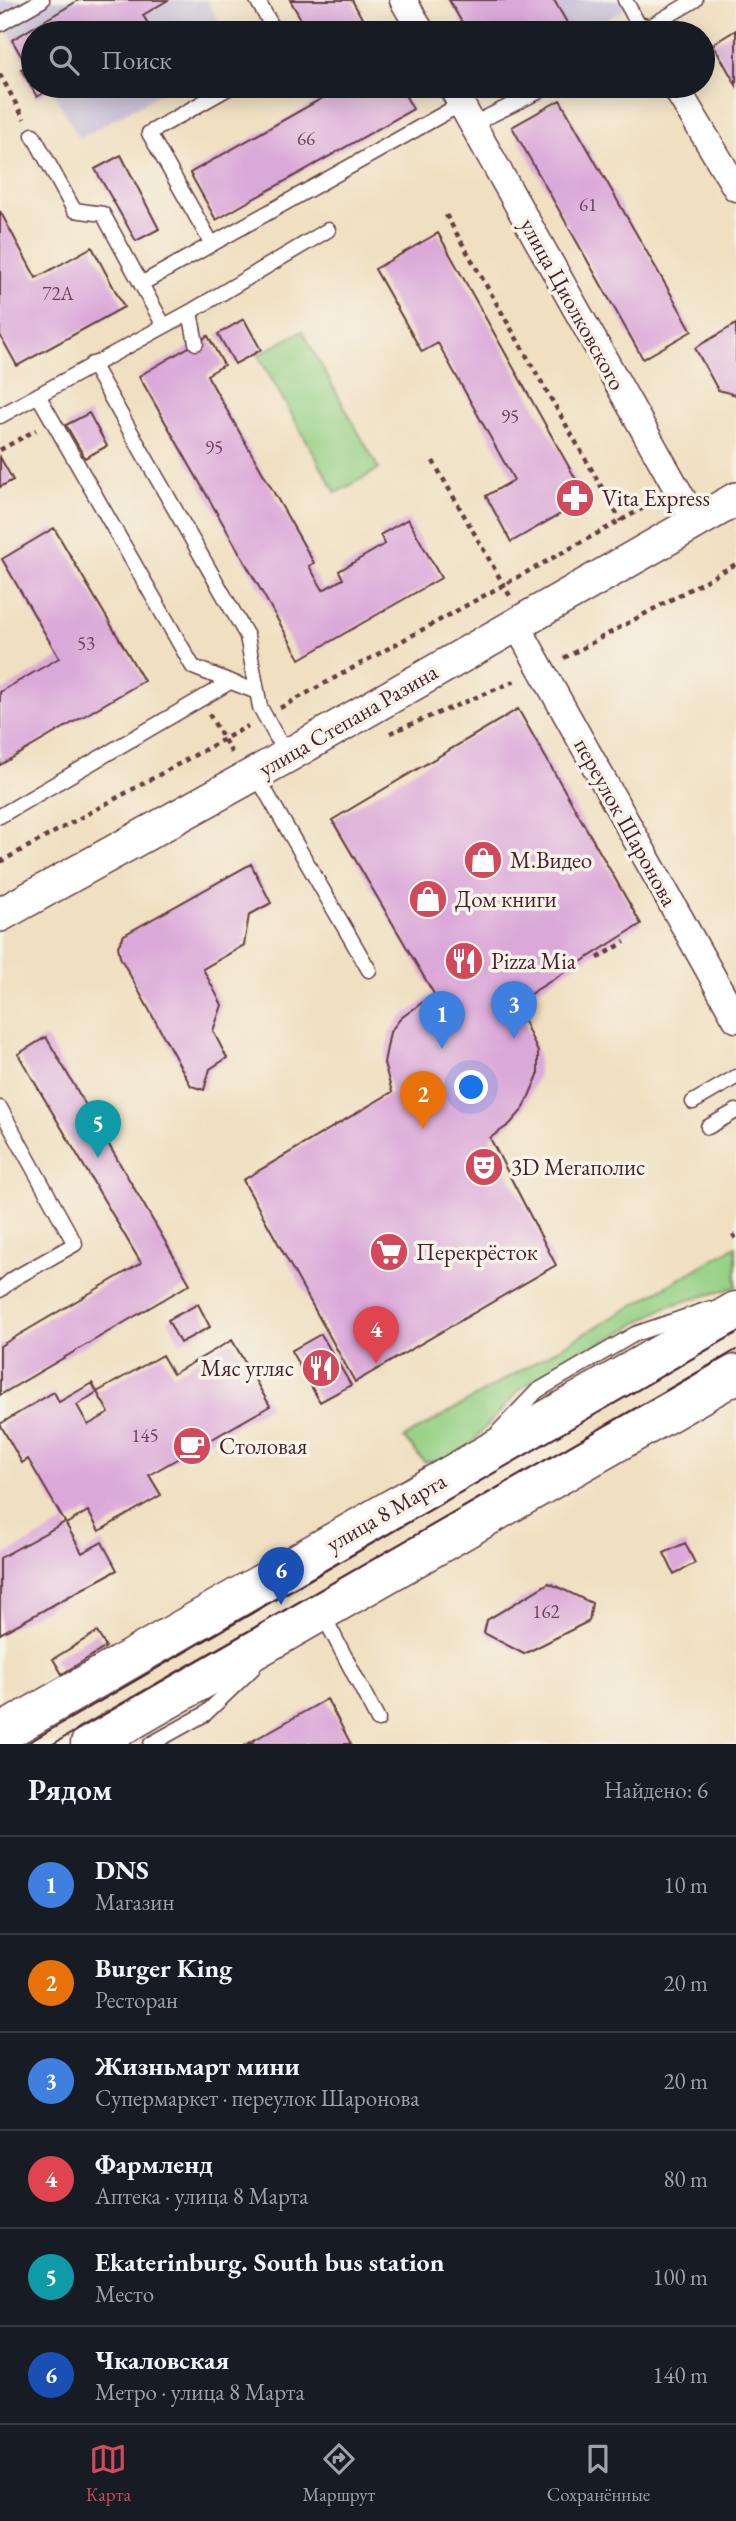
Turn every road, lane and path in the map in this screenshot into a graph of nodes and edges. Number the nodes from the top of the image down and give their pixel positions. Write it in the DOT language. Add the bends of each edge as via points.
graph roads {
  1 [pos="42,0"];
  2 [pos="257,0"];
  3 [pos="403,0"];
  4 [pos="625,0"];
  5 [pos="695,0"];
  6 [pos="269,21"];
  7 [pos="415,21"];
  8 [pos="636,21"];
  9 [pos="661,21"];
  10 [pos="0,24"];
  11 [pos="0,74"];
  12 [pos="211,98"];
  13 [pos="491,98"];
  14 [pos="682,98"];
  15 [pos="462,104"];
  16 [pos="33,135"];
  17 [pos="736,188"];
  18 [pos="446,215"];
  19 [pos="328,230"];
  20 [pos="212,244"];
  21 [pos="141,284"];
  22 [pos="190,312"];
  23 [pos="164,326"];
  24 [pos="196,343"];
  25 [pos="92,364"];
  26 [pos="38,395"];
  27 [pos="0,416"];
  28 [pos="52,421"];
  29 [pos="0,450"];
  30 [pos="433,461"];
  31 [pos="661,499"];
  32 [pos="736,499"];
  33 [pos="621,521"];
  34 [pos="695,521"];
  35 [pos="736,564"];
  36 [pos="504,585"];
  37 [pos="516,615"];
  38 [pos="541,671"];
  39 [pos="230,682"];
  40 [pos="257,692"];
  41 [pos="265,716"];
  42 [pos="377,739"];
  43 [pos="287,756"];
  44 [pos="255,773"];
  45 [pos="0,816"];
  46 [pos="0,862"];
  47 [pos="0,915"];
  48 [pos="625,942"];
  49 [pos="598,958"];
  50 [pos="369,970"];
  51 [pos="736,1019"];
  52 [pos="736,1077"];
  53 [pos="693,1101"];
  54 [pos="0,1108"];
  55 [pos="736,1111"];
  56 [pos="708,1127"];
  57 [pos="0,1290"];
  58 [pos="736,1300"];
  59 [pos="736,1311"];
  60 [pos="736,1374"];
  61 [pos="464,1468"];
  62 [pos="309,1618"];
  63 [pos="378,1720"];
  64 [pos="0,1734"];
  65 [pos="90,1744"];
  66 [pos="151,1744"];
  1 -- 10 [label="lane"];
  2 -- 6 [label="lane"];
  3 -- 7 [label="street"];
  4 -- 8 [label="lane"];
  5 -- 9 [label="lane"];
  11 -- 16 [label="path"];
  12 -- 20 [label="lane" via="149,133"];
  13 -- 15 [label="lane"];
  14 -- 17 [label="street"];
  15 -- 20 [label="lane"];
  15 -- 34 [label="street, улица Циолковского"];
  16 -- 21 [label="lane" via="74,210 103,214"];
  18 -- 33 [label="path"];
  19 -- 22 [label="lane"];
  20 -- 21 [label="lane"];
  21 -- 23 [label="lane"];
  22 -- 23 [label="lane"];
  22 -- 24 [label="lane"];
  23 -- 25 [label="lane"];
  25 -- 26 [label="lane"];
  25 -- 40 [label="lane" via="247,636"];
  26 -- 27 [label="lane"];
  26 -- 28 [label="lane"];
  28 -- 29 [label="path"];
  28 -- 39 [label="lane" via="193,667"];
  30 -- 36 [label="path"];
  31 -- 33 [label="path"];
  32 -- 34 [label="street, улица Степана Разина"];
  33 -- 36 [label="path"];
  34 -- 37 [label="street, улица Степана Разина"];
  35 -- 38 [label="path"];
  36 -- 37 [label="path"];
  36 -- 41 [label="path"];
  37 -- 38 [label="street, переулок Шаронова"];
  37 -- 43 [label="street, улица Степана Разина"];
  38 -- 42 [label="path"];
  38 -- 51 [label="street, переулок Шаронова"];
  39 -- 40 [label="lane"];
  39 -- 45 [label="lane"];
  40 -- 41 [label="lane"];
  41 -- 43 [label="lane"];
  41 -- 46 [label="path"];
  43 -- 44 [label="street, улица Степана Разина"];
  44 -- 47 [label="street, улица Степана Разина"];
  44 -- 50 [label="lane"];
  48 -- 49 [label="path"];
  52 -- 53 [label="lane"];
  54 -- 57 [label="lane" via="75,1244"];
  55 -- 56 [label="lane"];
  58 -- 61 [label="lane" via="635,1334 537,1391"];
  59 -- 61 [label="main road, улица 8 Марта"];
  60 -- 62 [label="main road" via="404,1574"];
  61 -- 64 [label="main road, улица 8 Марта"];
  62 -- 63 [label="lane"];
  62 -- 65 [label="main road"];
  62 -- 66 [label="lane" via="205,1714"];
}
